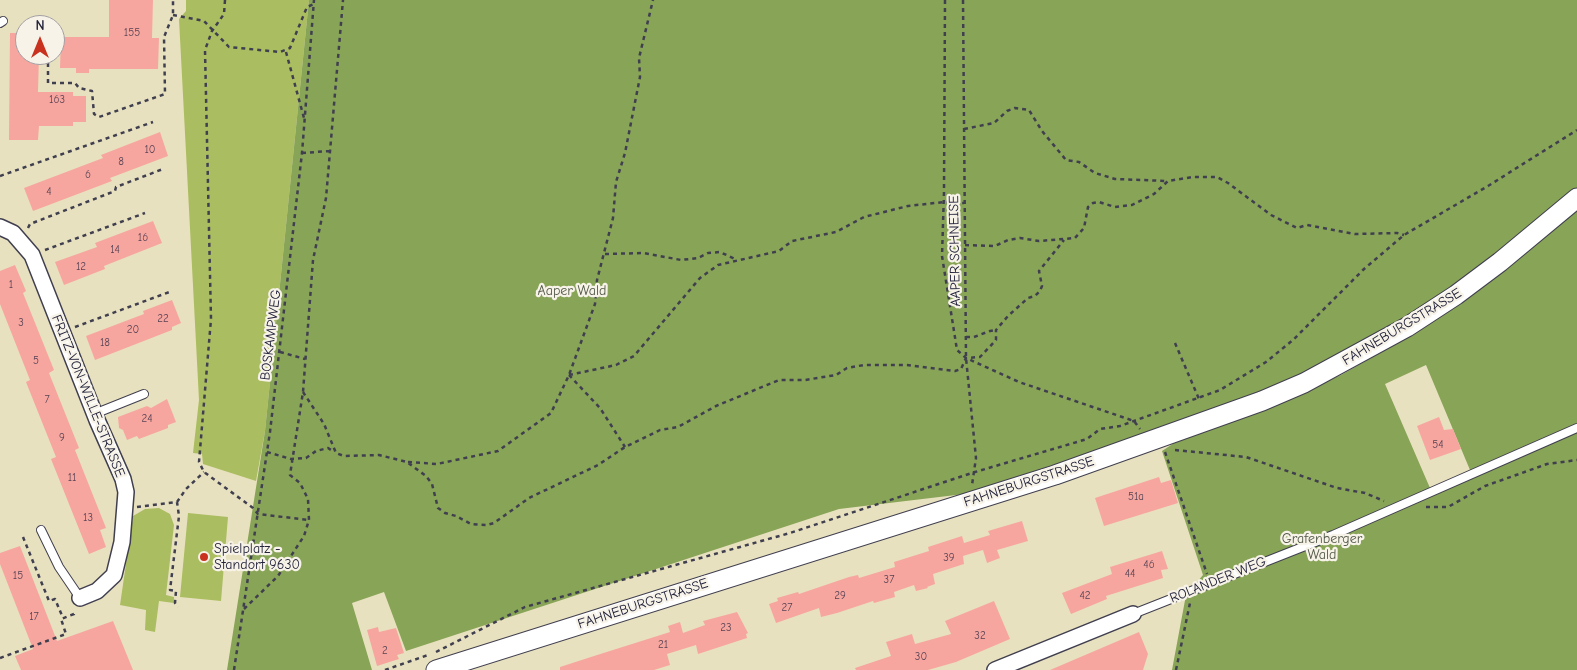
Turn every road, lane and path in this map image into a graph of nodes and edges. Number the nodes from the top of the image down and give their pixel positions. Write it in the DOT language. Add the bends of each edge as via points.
graph roads {
  1 [pos="173,0"];
  2 [pos="225,0"];
  3 [pos="343,0"];
  4 [pos="653,0"];
  5 [pos="945,0"];
  6 [pos="963,0"];
  7 [pos="314,2"];
  8 [pos="173,15"];
  9 [pos="212,31"];
  10 [pos="286,52"];
  11 [pos="48,65"];
  12 [pos="305,121"];
  13 [pos="153,122"];
  14 [pos="964,129"];
  15 [pos="1577,130"];
  16 [pos="330,151"];
  17 [pos="302,153"];
  18 [pos="163,169"];
  19 [pos="0,176"];
  20 [pos="1168,181"];
  21 [pos="1577,198"];
  22 [pos="944,202"];
  23 [pos="964,203"];
  24 [pos="145,213"];
  25 [pos="0,227"];
  26 [pos="0,234"];
  27 [pos="1404,235"];
  28 [pos="21,240"];
  29 [pos="1064,240"];
  30 [pos="965,245"];
  31 [pos="605,254"];
  32 [pos="32,255"];
  33 [pos="737,260"];
  34 [pos="172,291"];
  35 [pos="996,330"];
  36 [pos="62,332"];
  37 [pos="966,337"];
  38 [pos="1175,343"];
  39 [pos="279,352"];
  40 [pos="966,358"];
  41 [pos="305,359"];
  42 [pos="569,374"];
  43 [pos="302,392"];
  44 [pos="144,394"];
  45 [pos="1198,399"];
  46 [pos="94,414"];
  47 [pos="1134,420"];
  48 [pos="1577,428"];
  49 [pos="624,447"];
  50 [pos="267,452"];
  51 [pos="336,453"];
  52 [pos="291,459"];
  53 [pos="1577,460"];
  54 [pos="407,462"];
  55 [pos="204,472"];
  56 [pos="974,472"];
  57 [pos="973,501"];
  58 [pos="177,502"];
  59 [pos="1397,506"];
  60 [pos="126,508"];
  61 [pos="258,514"];
  62 [pos="309,520"];
  63 [pos="41,530"];
  64 [pos="23,537"];
  65 [pos="1210,583"];
  66 [pos="1194,590"];
  67 [pos="80,598"];
  68 [pos="178,607"];
  69 [pos="242,610"];
  70 [pos="1133,614"];
  71 [pos="63,618"];
  72 [pos="0,658"];
  73 [pos="234,670"];
  74 [pos="385,670"];
  75 [pos="436,670"];
  76 [pos="995,670"];
  77 [pos="1176,670"];
  1 -- 8 [label="path"];
  2 -- 9 [label="path" via="224,14"];
  3 -- 16 [label="path"];
  4 -- 31 [label="path" via="638,58 640,77 616,182"];
  5 -- 22 [label="path"];
  6 -- 14 [label="path, AAPER SCHNEISE"];
  7 -- 10 [label="path" via="307,7"];
  7 -- 12 [label="path, BOSKAMPWEG"];
  8 -- 9 [label="path" via="204,20"];
  8 -- 11 [label="path" via="164,36 165,94 99,117 94,114 92,92 79,88 75,83 48,82"];
  9 -- 10 [label="path" via="229,47"];
  9 -- 55 [label="path" via="205,50 211,319 199,462"];
  10 -- 12 [label="path"];
  12 -- 17 [label="path, BOSKAMPWEG"];
  13 -- 19 [label="path"];
  14 -- 20 [label="path" via="994,123 1015,108 1028,110 1066,160 1079,162 1095,173 1116,179"];
  14 -- 23 [label="path, AAPER SCHNEISE"];
  15 -- 27 [label="path"];
  16 -- 17 [label="path"];
  16 -- 41 [label="path" via="326,198 313,260"];
  17 -- 39 [label="path, BOSKAMPWEG"];
  18 -- 28 [label="path" via="30,224"];
  20 -- 27 [label="path" via="1217,177 1271,215 1297,228 1306,226 1355,234"];
  20 -- 29 [label="path" via="1154,194 1132,205 1115,207 1093,203 1088,207 1081,234"];
  21 -- 57 [label="street, FAHNEBURGSTRASSE" via="1456,295 1362,353 1304,383 1151,441"];
  22 -- 23 [label="path"];
  22 -- 33 [label="path" via="908,206 864,218 836,232 792,241 779,251"];
  22 -- 40 [label="path" via="943,275 957,350"];
  23 -- 30 [label="path, AAPER SCHNEISE"];
  24 -- 32 [label="path"];
  25 -- 28 [label="street, FRITZ-VON-WILLE-STRASSE"];
  26 -- 28 [label="street"];
  27 -- 45 [label="path" via="1266,362 1220,390"];
  28 -- 32 [label="street, FRITZ-VON-WILLE-STRASSE"];
  29 -- 30 [label="path" via="1020,238 995,246"];
  29 -- 35 [label="path" via="1039,271 1040,291 1021,304"];
  30 -- 37 [label="path, AAPER SCHNEISE"];
  31 -- 33 [label="path" via="644,253 681,260 720,252"];
  31 -- 42 [label="path" via="597,280 595,304"];
  32 -- 36 [label="street, FRITZ-VON-WILLE-STRASSE"];
  33 -- 42 [label="path" via="708,270 634,356 616,365"];
  34 -- 36 [label="path"];
  35 -- 37 [label="path"];
  35 -- 40 [label="path" via="996,340 980,357"];
  36 -- 46 [label="street, FRITZ-VON-WILLE-STRASSE"];
  37 -- 40 [label="path, AAPER SCHNEISE"];
  38 -- 45 [label="path"];
  39 -- 41 [label="path"];
  39 -- 50 [label="path, BOSKAMPWEG"];
  40 -- 47 [label="path" via="1019,382"];
  40 -- 49 [label="path" via="961,369 955,370 864,365 805,380 779,380 716,406 678,427 660,430"];
  40 -- 56 [label="path, AAPER SCHNEISE" via="976,458"];
  41 -- 43 [label="path"];
  42 -- 49 [label="path" via="600,408"];
  42 -- 54 [label="path" via="551,413 498,451 438,464"];
  43 -- 51 [label="path" via="324,424"];
  43 -- 52 [label="path"];
  44 -- 46 [label="lane"];
  45 -- 47 [label="path"];
  46 -- 60 [label="street, FRITZ-VON-WILLE-STRASSE" via="123,479"];
  47 -- 56 [label="path" via="1100,429 1087,439"];
  48 -- 59 [label="lane, ROLANDER WEG"];
  49 -- 54 [label="path" via="598,465 529,498 487,525 471,524 444,514 433,497 432,484"];
  50 -- 52 [label="path"];
  50 -- 61 [label="path, BOSKAMPWEG"];
  51 -- 52 [label="path" via="328,448 306,458"];
  51 -- 54 [label="path" via="344,456 379,454"];
  52 -- 62 [label="path" via="290,475 300,483 308,499"];
  53 -- 59 [label="path" via="1547,464 1485,486 1448,507"];
  55 -- 58 [label="path"];
  55 -- 61 [label="path"];
  56 -- 57 [label="path, AAPER SCHNEISE"];
  56 -- 74 [label="path" via="790,533 525,607 439,650"];
  57 -- 75 [label="street, FAHNEBURGSTRASSE"];
  58 -- 60 [label="path"];
  58 -- 68 [label="path" via="179,516 170,590 176,591"];
  59 -- 65 [label="lane, ROLANDER WEG"];
  59 -- 65 [label="path" via="1246,457 1164,448"];
  60 -- 67 [label="street, FRITZ-VON-WILLE-STRASSE" via="114,575 97,591"];
  61 -- 62 [label="path"];
  61 -- 69 [label="path, BOSKAMPWEG"];
  62 -- 69 [label="path" via="304,536 278,576"];
  63 -- 67 [label="lane"];
  64 -- 71 [label="path" via="49,601 55,599"];
  65 -- 66 [label="lane, ROLANDER WEG"];
  66 -- 70 [label="lane, ROLANDER WEG"];
  66 -- 77 [label="path" via="1185,616"];
  67 -- 71 [label="path" via="74,614"];
  69 -- 73 [label="path, BOSKAMPWEG"];
  70 -- 76 [label="street, ROLANDER WEG"];
  71 -- 72 [label="path" via="66,634"];
}
